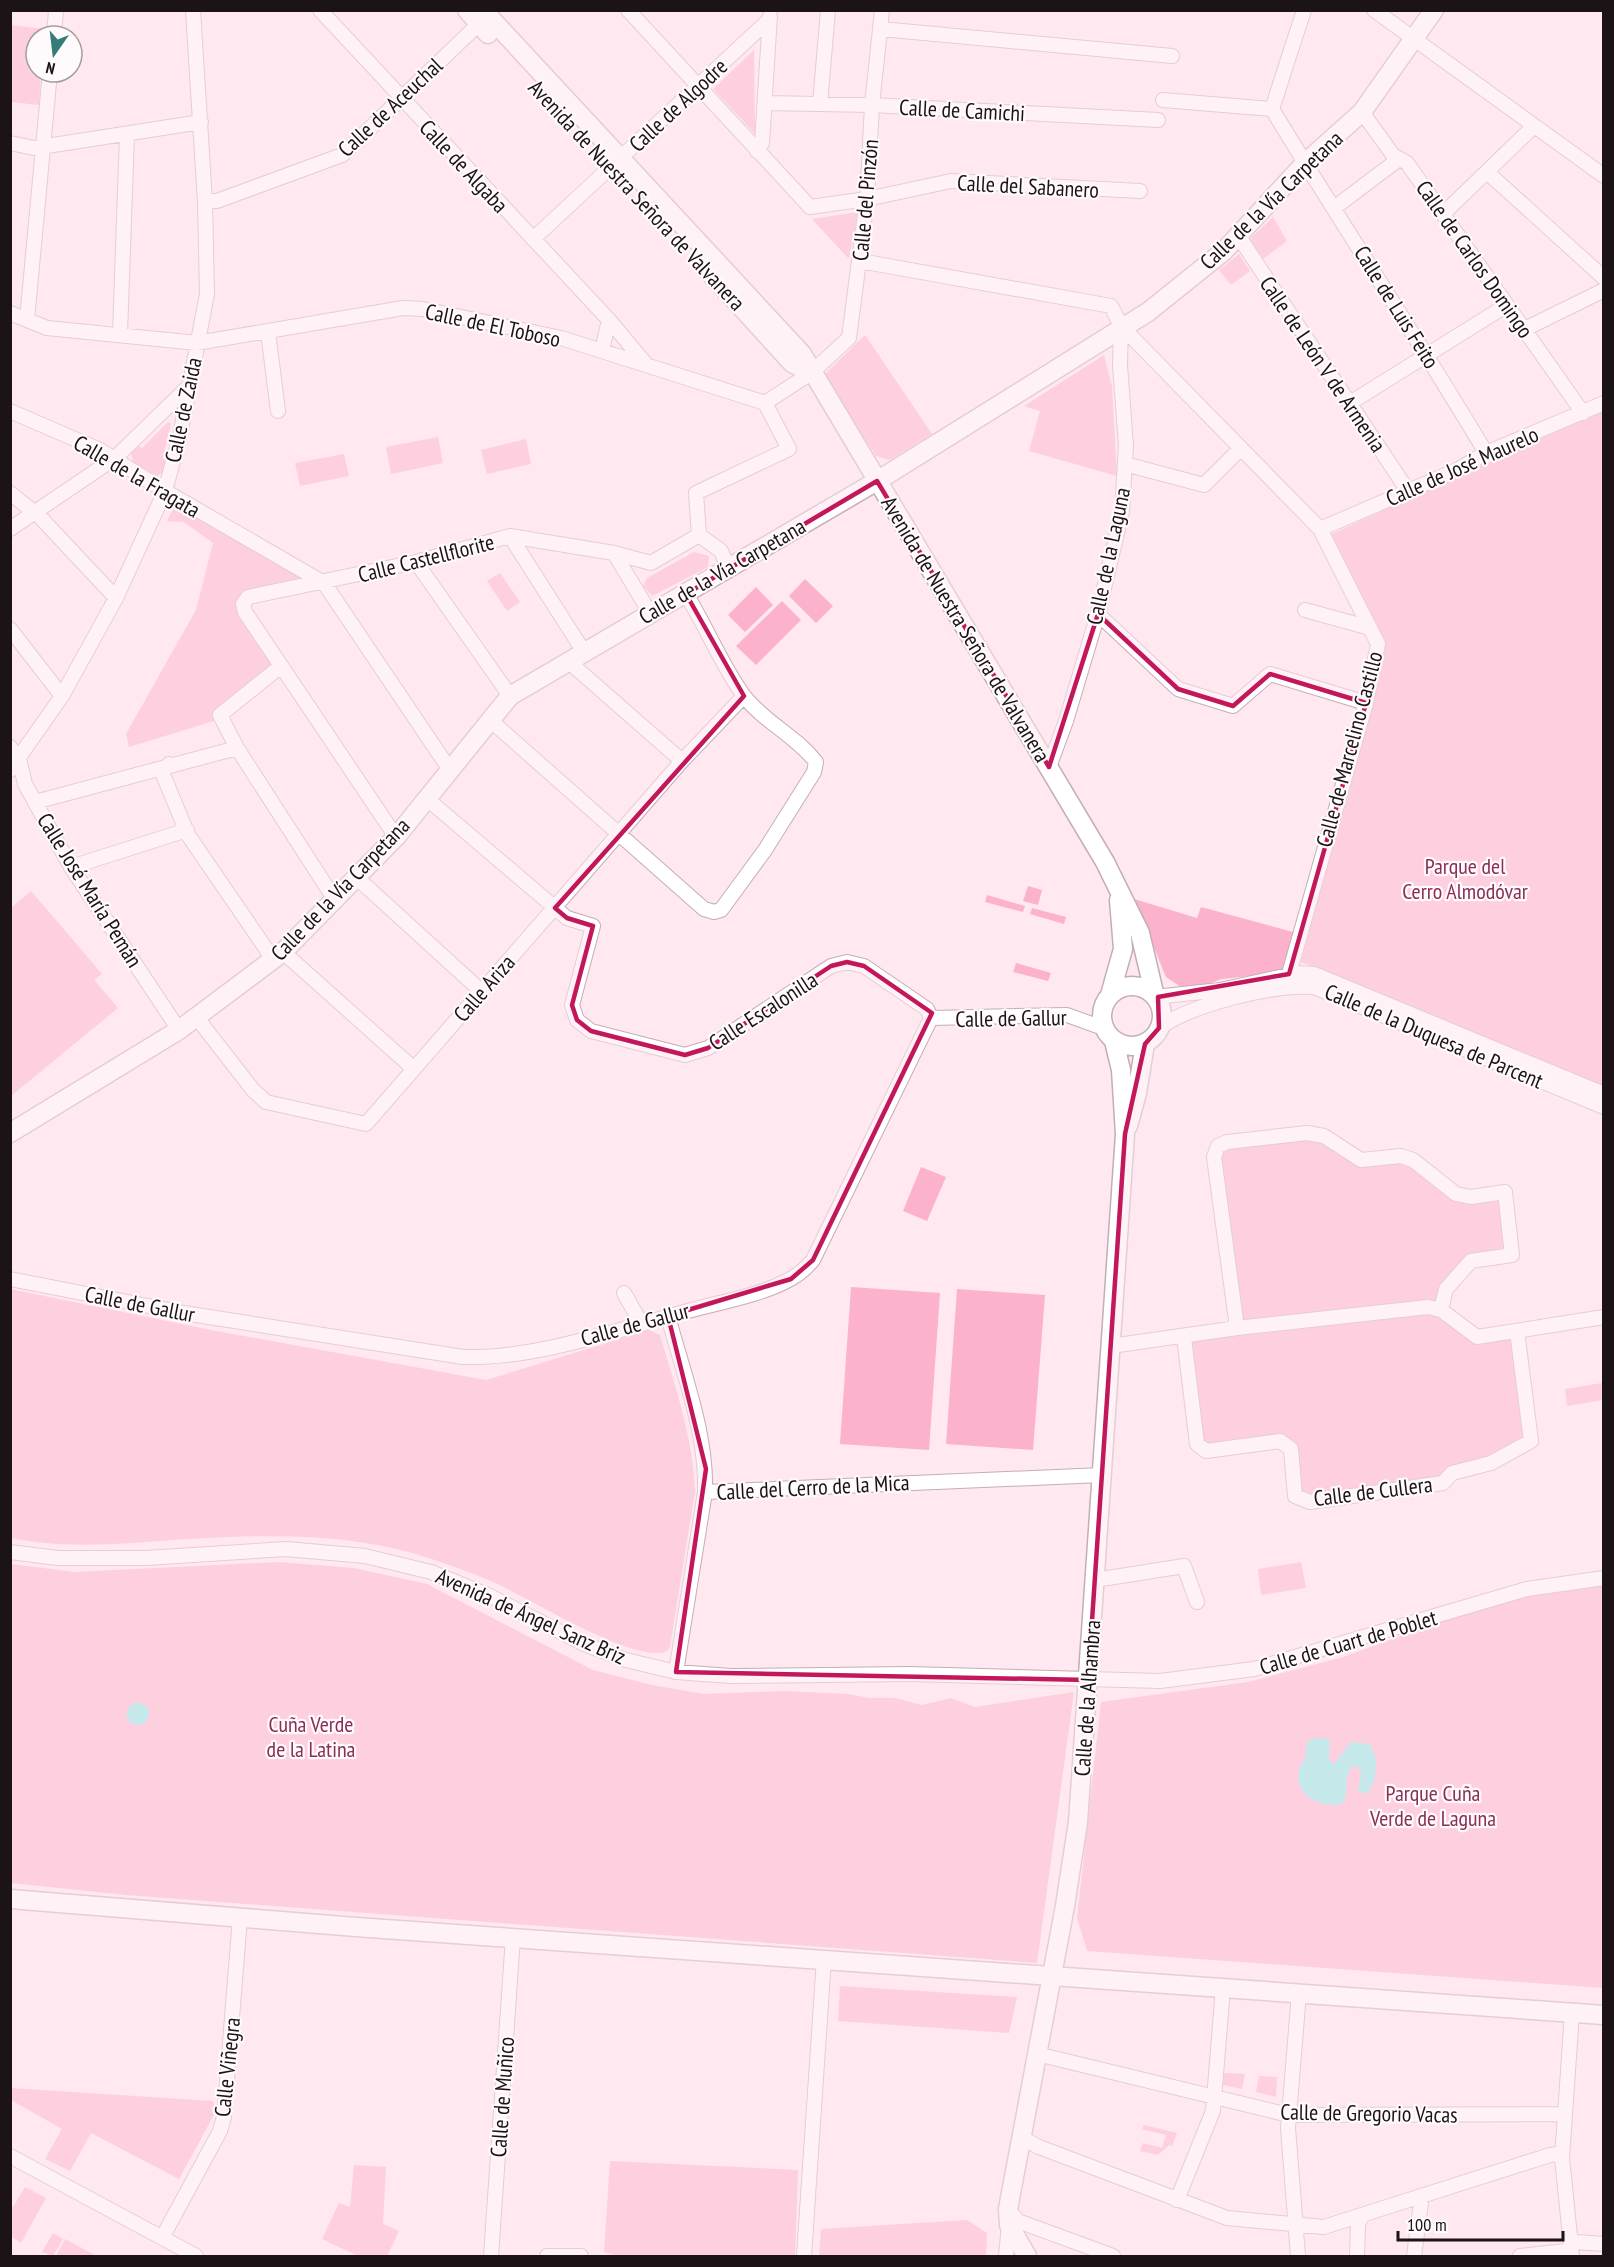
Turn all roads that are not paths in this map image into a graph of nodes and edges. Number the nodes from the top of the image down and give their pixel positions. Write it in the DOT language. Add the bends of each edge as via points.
graph roads {
  1 [pos="193,10"];
  2 [pos="320,10"];
  3 [pos="628,10"];
  4 [pos="828,10"];
  5 [pos="882,10"];
  6 [pos="1304,10"];
  7 [pos="1374,10"];
  8 [pos="1434,10"];
  9 [pos="482,14"];
  10 [pos="770,14"];
  11 [pos="881,29"];
  12 [pos="1415,39"];
  13 [pos="1172,56"];
  14 [pos="49,84"];
  15 [pos="699,87"];
  16 [pos="402,99"];
  17 [pos="1163,100"];
  18 [pos="765,103"];
  19 [pos="820,104"];
  20 [pos="872,105"];
  21 [pos="1272,110"];
  22 [pos="1362,112"];
  23 [pos="1158,120"];
  24 [pos="201,123"];
  25 [pos="1534,126"];
  26 [pos="127,134"];
  27 [pos="10,143"];
  28 [pos="44,147"];
  29 [pos="757,151"];
  30 [pos="1399,159"];
  31 [pos="616,162"];
  32 [pos="1304,164"];
  33 [pos="1487,172"];
  34 [pos="1604,176"];
  35 [pos="1140,191"];
  36 [pos="867,199"];
  37 [pos="205,201"];
  38 [pos="1334,208"];
  39 [pos="1443,214"];
  40 [pos="1239,237"];
  41 [pos="533,239"];
  42 [pos="860,261"];
  43 [pos="1604,278"];
  44 [pos="1604,290"];
  45 [pos="1507,305"];
  46 [pos="10,313"];
  47 [pos="27,320"];
  48 [pos="609,320"];
  49 [pos="1121,326"];
  50 [pos="1525,328"];
  51 [pos="268,332"];
  52 [pos="120,334"];
  53 [pos="197,342"];
  54 [pos="602,350"];
  55 [pos="1428,355"];
  56 [pos="645,363"];
  57 [pos="811,373"];
  58 [pos="190,385"];
  59 [pos="765,403"];
  60 [pos="1350,403"];
  61 [pos="1604,403"];
  62 [pos="10,411"];
  63 [pos="278,411"];
  64 [pos="1583,413"];
  65 [pos="1241,448"];
  66 [pos="1486,453"];
  67 [pos="115,458"];
  68 [pos="1125,464"];
  69 [pos="877,481"];
  70 [pos="165,491"];
  71 [pos="1408,491"];
  72 [pos="10,493"];
  73 [pos="34,512"];
  74 [pos="10,529"];
  75 [pos="1320,529"];
  76 [pos="699,535"];
  77 [pos="510,536"];
  78 [pos="614,553"];
  79 [pos="416,562"];
  80 [pos="651,563"];
  81 [pos="728,567"];
  82 [pos="324,583"];
  83 [pos="632,584"];
  84 [pos="686,594"];
  85 [pos="116,598"];
  86 [pos="1305,610"];
  87 [pos="650,613"];
  88 [pos="1098,614"];
  89 [pos="1370,628"];
  90 [pos="10,629"];
  91 [pos="576,656"];
  92 [pos="280,666"];
  93 [pos="62,696"];
  94 [pos="510,696"];
  95 [pos="744,696"];
  96 [pos="1366,703"];
  97 [pos="490,720"];
  98 [pos="237,748"];
  99 [pos="13,759"];
  100 [pos="682,761"];
  101 [pos="169,764"];
  102 [pos="1049,767"];
  103 [pos="450,770"];
  104 [pos="426,798"];
  105 [pos="35,802"];
  106 [pos="187,830"];
  107 [pos="621,833"];
  108 [pos="396,837"];
  109 [pos="71,867"];
  110 [pos="357,878"];
  111 [pos="1117,886"];
  112 [pos="335,900"];
  113 [pos="555,908"];
  114 [pos="278,956"];
  115 [pos="1289,974"];
  116 [pos="480,990"];
  117 [pos="1110,995"];
  118 [pos="1155,997"];
  119 [pos="197,1018"];
  120 [pos="931,1018"];
  121 [pos="1160,1028"];
  122 [pos="179,1030"];
  123 [pos="1109,1035"];
  124 [pos="1145,1044"];
  125 [pos="414,1070"];
  126 [pos="1604,1094"];
  127 [pos="1604,1107"];
  128 [pos="10,1133"];
  129 [pos="1125,1134"];
  130 [pos="10,1279"];
  131 [pos="624,1293"];
  132 [pos="1441,1310"];
  133 [pos="668,1316"];
  134 [pos="1604,1317"];
  135 [pos="641,1323"];
  136 [pos="1237,1328"];
  137 [pos="1517,1331"];
  138 [pos="1184,1337"];
  139 [pos="1111,1346"];
  140 [pos="1102,1475"];
  141 [pos="705,1492"];
  142 [pos="10,1552"];
  143 [pos="1604,1578"];
  144 [pos="1095,1580"];
  145 [pos="1197,1602"];
  146 [pos="676,1672"];
  147 [pos="1088,1680"];
  148 [pos="10,1899"];
  149 [pos="240,1918"];
  150 [pos="513,1937"];
  151 [pos="824,1959"];
  152 [pos="1051,1975"];
  153 [pos="1224,1988"];
  154 [pos="1299,1993"];
  155 [pos="1572,2013"];
  156 [pos="1604,2015"];
  157 [pos="1037,2054"];
  158 [pos="1216,2098"];
  159 [pos="1564,2114"];
  160 [pos="1289,2115"];
  161 [pos="1022,2138"];
  162 [pos="10,2156"];
  163 [pos="1562,2158"];
  164 [pos="1417,2198"];
  165 [pos="1177,2200"];
  166 [pos="1362,2216"];
  167 [pos="1009,2217"];
  168 [pos="1296,2224"];
  169 [pos="162,2238"];
  170 [pos="1604,2244"];
  171 [pos="174,2251"];
  172 [pos="1571,2252"];
  173 [pos="196,2256"];
  174 [pos="491,2256"];
  175 [pos="547,2256"];
  176 [pos="581,2256"];
  177 [pos="804,2256"];
  178 [pos="1006,2256"];
  179 [pos="1027,2256"];
  180 [pos="1113,2256"];
  181 [pos="1298,2256"];
  182 [pos="1357,2256"];
  183 [pos="1414,2256"];
  184 [pos="1520,2256"];
  1 -- 24 [label="street, Calle de Zaida"];
  2 -- 16 [label="street, Calle de Algaba"];
  3 -- 15 [label="street"];
  4 -- 19 [label="street"];
  5 -- 11 [label="street, Calle del Pinzón"];
  6 -- 21 [label="street"];
  7 -- 12 [label="street"];
  8 -- 12 [label="street, Calle de la Vía Carpetana"];
  9 -- 16 [label="street, Calle de Aceuchal"];
  9 -- 31 [label="street, Avenida de Nuestra Señora de Valvanera"];
  10 -- 15 [label="street, Calle de Algodre"];
  10 -- 18 [label="street"];
  11 -- 13 [label="street"];
  11 -- 20 [label="street, Calle del Pinzón"];
  12 -- 22 [label="street, Calle de la Vía Carpetana"];
  12 -- 25 [label="street"];
  14 -- 28 [label="street"];
  15 -- 29 [label="street"];
  15 -- 31 [label="street, Calle de Algodre"];
  16 -- 37 [label="street, Calle de Aceuchal" via="342,155 217,201"];
  16 -- 41 [label="street, Calle de Algaba"];
  17 -- 21 [label="street"];
  18 -- 19 [label="street, Calle de Camichi"];
  18 -- 29 [label="street" via="762,143"];
  19 -- 20 [label="street, Calle de Camichi"];
  20 -- 23 [label="street, Calle de Camichi"];
  20 -- 36 [label="street, Calle del Pinzón"];
  21 -- 32 [label="street"];
  22 -- 30 [label="street, Calle de Carlos Domingo"];
  22 -- 32 [label="street, Calle de la Vía Carpetana"];
  24 -- 26 [label="street"];
  24 -- 37 [label="street, Calle de Zaida"];
  25 -- 33 [label="street"];
  25 -- 34 [label="street"];
  26 -- 28 [label="street"];
  26 -- 52 [label="street"];
  27 -- 28 [label="street"];
  28 -- 47 [label="street"];
  29 -- 36 [label="street, Calle del Sabanero" via="810,207"];
  30 -- 38 [label="street"];
  30 -- 39 [label="street, Calle de Carlos Domingo" via="1407,163"];
  31 -- 41 [label="street, Calle de Algodre"];
  31 -- 57 [label="street, Avenida de Nuestra Señora de Valvanera" via="792,363"];
  32 -- 38 [label="street, Calle de Luis Feito"];
  32 -- 40 [label="street, Calle de la Vía Carpetana"];
  33 -- 39 [label="street"];
  33 -- 43 [label="street"];
  35 -- 36 [label="street, Calle del Sabanero" via="951,181"];
  36 -- 42 [label="street, Calle del Pinzón"];
  37 -- 53 [label="street, Calle de Zaida" via="207,294"];
  38 -- 55 [label="street, Calle de Luis Feito"];
  39 -- 45 [label="street, Calle de Carlos Domingo"];
  40 -- 49 [label="street, Calle de la Vía Carpetana" via="1148,312"];
  40 -- 60 [label="street, Calle de León V de Armenia"];
  41 -- 48 [label="street, Calle de Algaba"];
  42 -- 49 [label="street" via="1110,306"];
  42 -- 57 [label="street, Calle del Pinzón" via="849,338"];
  44 -- 50 [label="street"];
  45 -- 50 [label="street, Calle de Carlos Domingo"];
  45 -- 55 [label="street"];
  46 -- 47 [label="street, Calle de El Toboso"];
  47 -- 52 [label="street, Calle de El Toboso" via="47,328"];
  48 -- 54 [label="street"];
  48 -- 56 [label="street, Calle de Algaba"];
  49 -- 65 [label="street, Calle de Marcelino Castillo"];
  49 -- 68 [label="street, Calle de la Laguna"];
  49 -- 69 [label="street, Calle de la Vía Carpetana"];
  50 -- 64 [label="street, Calle de Carlos Domingo"];
  51 -- 53 [label="street, Calle de El Toboso"];
  51 -- 54 [label="street, Calle de El Toboso" via="403,308 423,309"];
  51 -- 63 [label="street"];
  52 -- 53 [label="street, Calle de El Toboso"];
  53 -- 58 [label="street, Calle de Zaida"];
  54 -- 56 [label="street, Calle de El Toboso"];
  55 -- 60 [label="street"];
  55 -- 66 [label="street, Calle de Luis Feito"];
  56 -- 59 [label="street, Calle de El Toboso"];
  57 -- 59 [label="street, Calle del Pinzón"];
  57 -- 69 [label="street, Avenida de Nuestra Señora de Valvanera"];
  58 -- 67 [label="street"];
  58 -- 70 [label="street, Calle de Zaida"];
  59 -- 76 [label="street" via="789,449 696,493"];
  60 -- 71 [label="street, Calle de León V de Armenia"];
  61 -- 64 [label="street, Calle de José Maurelo"];
  62 -- 67 [label="street, Calle de la Fragata"];
  64 -- 66 [label="street, Calle de José Maurelo"];
  65 -- 68 [label="street" via="1204,485"];
  65 -- 75 [label="street, Calle de Marcelino Castillo"];
  66 -- 71 [label="street, Calle de José Maurelo"];
  67 -- 70 [label="street, Calle de la Fragata"];
  67 -- 73 [label="street"];
  68 -- 88 [label="street, Calle de la Laguna" via="1122,512"];
  69 -- 81 [label="street, Calle de la Vía Carpetana"];
  69 -- 102 [label="street, Avenida de Nuestra Señora de Valvanera"];
  70 -- 82 [label="street, Calle de la Fragata"];
  70 -- 85 [label="street, Calle de Zaida"];
  71 -- 75 [label="street, Calle de José Maurelo"];
  72 -- 73 [label="street"];
  73 -- 74 [label="street"];
  73 -- 85 [label="street"];
  75 -- 89 [label="street, Calle de Marcelino Castillo"];
  76 -- 80 [label="street"];
  76 -- 81 [label="street" via="721,551"];
  77 -- 78 [label="street, Calle Castellflorite"];
  77 -- 79 [label="street, Calle Castellflorite"];
  77 -- 91 [label="street"];
  78 -- 80 [label="street, Calle Castellflorite"];
  78 -- 83 [label="street"];
  79 -- 82 [label="street, Calle Castellflorite"];
  79 -- 94 [label="street"];
  80 -- 83 [label="street" via="637,573"];
  81 -- 84 [label="street, Calle de la Vía Carpetana"];
  82 -- 92 [label="street, Calle Castellflorite" via="248,597 243,604"];
  82 -- 103 [label="street"];
  83 -- 87 [label="street"];
  84 -- 87 [label="street, Calle de la Vía Carpetana"];
  84 -- 95 [label="street"];
  85 -- 93 [label="street, Calle de Zaida"];
  86 -- 89 [label="street"];
  87 -- 91 [label="street, Calle de la Vía Carpetana"];
  88 -- 96 [label="street" via="1178,689 1233,706 1270,674"];
  88 -- 102 [label="street, Calle de la Laguna"];
  89 -- 96 [label="street, Calle de Marcelino Castillo" via="1378,644"];
  90 -- 93 [label="street"];
  91 -- 94 [label="street, Calle de la Vía Carpetana"];
  91 -- 100 [label="street"];
  92 -- 98 [label="street" via="220,715"];
  92 -- 108 [label="street"];
  93 -- 99 [label="street, Calle de Zaida"];
  94 -- 97 [label="street, Calle de la Vía Carpetana"];
  95 -- 100 [label="street, Calle Ariza"];
  95 -- 107 [label="street" via="816,762 814,772 727,904 714,912 704,909"];
  96 -- 115 [label="street, Calle de Marcelino Castillo"];
  97 -- 103 [label="street, Calle de la Vía Carpetana"];
  97 -- 107 [label="street"];
  98 -- 101 [label="street"];
  98 -- 112 [label="street"];
  99 -- 105 [label="street, Calle José María Pemán"];
  100 -- 107 [label="street, Calle Ariza"];
  101 -- 105 [label="street"];
  101 -- 106 [label="street" via="162,772"];
  102 -- 111 [label="street, Avenida de Nuestra Señora de Valvanera"];
  103 -- 104 [label="street, Calle de la Vía Carpetana"];
  104 -- 108 [label="street, Calle de la Vía Carpetana"];
  104 -- 113 [label="street"];
  105 -- 109 [label="street, Calle José María Pemán"];
  106 -- 109 [label="street"];
  106 -- 114 [label="street"];
  107 -- 113 [label="street, Calle Ariza"];
  108 -- 110 [label="street, Calle de la Vía Carpetana"];
  109 -- 122 [label="street, Calle José María Pemán"];
  110 -- 112 [label="street, Calle de la Vía Carpetana"];
  110 -- 116 [label="street"];
  111 -- 117 [label="street, Avenida de Nuestra Señora de Valvanera" via="1123,949"];
  111 -- 118 [label="street, Avenida de Nuestra Señora de Valvanera" via="1140,933"];
  112 -- 114 [label="street, Calle de la Vía Carpetana"];
  113 -- 116 [label="street, Calle Ariza"];
  113 -- 120 [label="street, Calle Escalonilla" via="567,918 593,926 573,1005 577,1020 591,1031 685,1055 708,1048 831,966 847,962 864,966 927,1009"];
  114 -- 119 [label="street, Calle de la Vía Carpetana"];
  114 -- 125 [label="street"];
  115 -- 118 [label="street, Calle de la Duquesa de Parcent" via="1220,990"];
  115 -- 126 [label="street, Calle de la Duquesa de Parcent" via="1314,974 1331,980"];
  116 -- 125 [label="street, Calle Ariza"];
  117 -- 118 [label="street" via="1133,986"];
  117 -- 123 [label="street" via="1102,1008"];
  118 -- 121 [label="street" via="1160,1007"];
  119 -- 122 [label="street, Calle de la Vía Carpetana"];
  119 -- 125 [label="street, Calle Ariza" via="266,1102 366,1124"];
  120 -- 123 [label="street, Calle de Gallur" via="1066,1015"];
  120 -- 133 [label="street, Calle de Gallur" via="813,1260 791,1279"];
  121 -- 124 [label="street"];
  121 -- 127 [label="street, Calle de la Duquesa de Parcent" via="1175,1017 1208,1005 1287,986 1314,987"];
  122 -- 128 [label="street, Calle de la Vía Carpetana"];
  123 -- 124 [label="street" via="1129,1047"];
  123 -- 129 [label="street, Calle de la Alhambra" via="1121,1070"];
  124 -- 129 [label="street, Calle de la Alhambra"];
  129 -- 139 [label="street, Calle de la Alhambra"];
  130 -- 135 [label="street, Calle de Gallur" via="192,1314 463,1357 491,1358"];
  131 -- 135 [label="street"];
  132 -- 136 [label="street" via="1428,1307"];
  132 -- 136 [label="street" via="1446,1289 1471,1261 1512,1255 1505,1192 1471,1197 1456,1194 1401,1156 1361,1160 1324,1136 1307,1133 1227,1142 1218,1146 1214,1157"];
  132 -- 137 [label="street" via="1477,1337"];
  133 -- 135 [label="street, Calle de Gallur"];
  133 -- 141 [label="street, Calle del Cerro de la Mica" via="702,1444"];
  134 -- 137 [label="street"];
  136 -- 138 [label="street"];
  137 -- 138 [label="street, Calle de Cullera" via="1531,1441 1491,1463 1452,1473 1443,1483 1310,1502 1295,1496 1291,1449 1280,1441 1206,1451 1197,1444"];
  138 -- 139 [label="street"];
  139 -- 140 [label="street, Calle de la Alhambra"];
  140 -- 141 [label="street, Calle del Cerro de la Mica"];
  140 -- 144 [label="street, Calle de la Alhambra"];
  141 -- 146 [label="street"];
  142 -- 146 [label="street, Avenida de Ángel Sanz Briz" via="58,1558 146,1558 286,1549 364,1556 431,1572 490,1596 584,1644 626,1660"];
  143 -- 147 [label="street, Calle de Cuart de Poblet" via="1527,1589 1254,1669 1160,1681"];
  144 -- 145 [label="street" via="1184,1566"];
  144 -- 147 [label="street, Calle de la Alhambra"];
  146 -- 147 [label="street, Avenida de Ángel Sanz Briz"];
  147 -- 152 [label="street, Calle de la Alhambra" via="1078,1822"];
  148 -- 149 [label="street"];
  149 -- 150 [label="street"];
  149 -- 169 [label="street, Calle Viñegra" via="224,2117"];
  150 -- 151 [label="street"];
  150 -- 174 [label="street, Calle de Muñico"];
  151 -- 152 [label="street"];
  151 -- 177 [label="street"];
  152 -- 153 [label="street"];
  152 -- 157 [label="street, Calle de la Alhambra"];
  153 -- 154 [label="street"];
  153 -- 158 [label="street"];
  154 -- 155 [label="street"];
  154 -- 160 [label="street"];
  155 -- 156 [label="street"];
  155 -- 159 [label="street"];
  157 -- 158 [label="street, Calle de Gregorio Vacas"];
  157 -- 161 [label="street, Calle de la Alhambra"];
  158 -- 160 [label="street, Calle de Gregorio Vacas"];
  158 -- 165 [label="street"];
  159 -- 160 [label="street, Calle de Gregorio Vacas"];
  159 -- 163 [label="street"];
  160 -- 168 [label="street"];
  161 -- 165 [label="street"];
  161 -- 167 [label="street, Calle de la Alhambra"];
  162 -- 169 [label="street"];
  163 -- 164 [label="street" via="1550,2155"];
  163 -- 172 [label="street"];
  164 -- 166 [label="street"];
  164 -- 183 [label="street" via="1421,2204"];
  165 -- 168 [label="street" via="1227,2218"];
  166 -- 168 [label="street" via="1331,2226"];
  166 -- 182 [label="street"];
  167 -- 178 [label="street, Calle de la Alhambra"];
  167 -- 179 [label="street"];
  167 -- 180 [label="street"];
  168 -- 181 [label="street"];
  169 -- 171 [label="street"];
  170 -- 172 [label="street" via="1576,2242"];
  171 -- 173 [label="street"];
  172 -- 184 [label="street"];
  175 -- 176 [label="street"];
}
